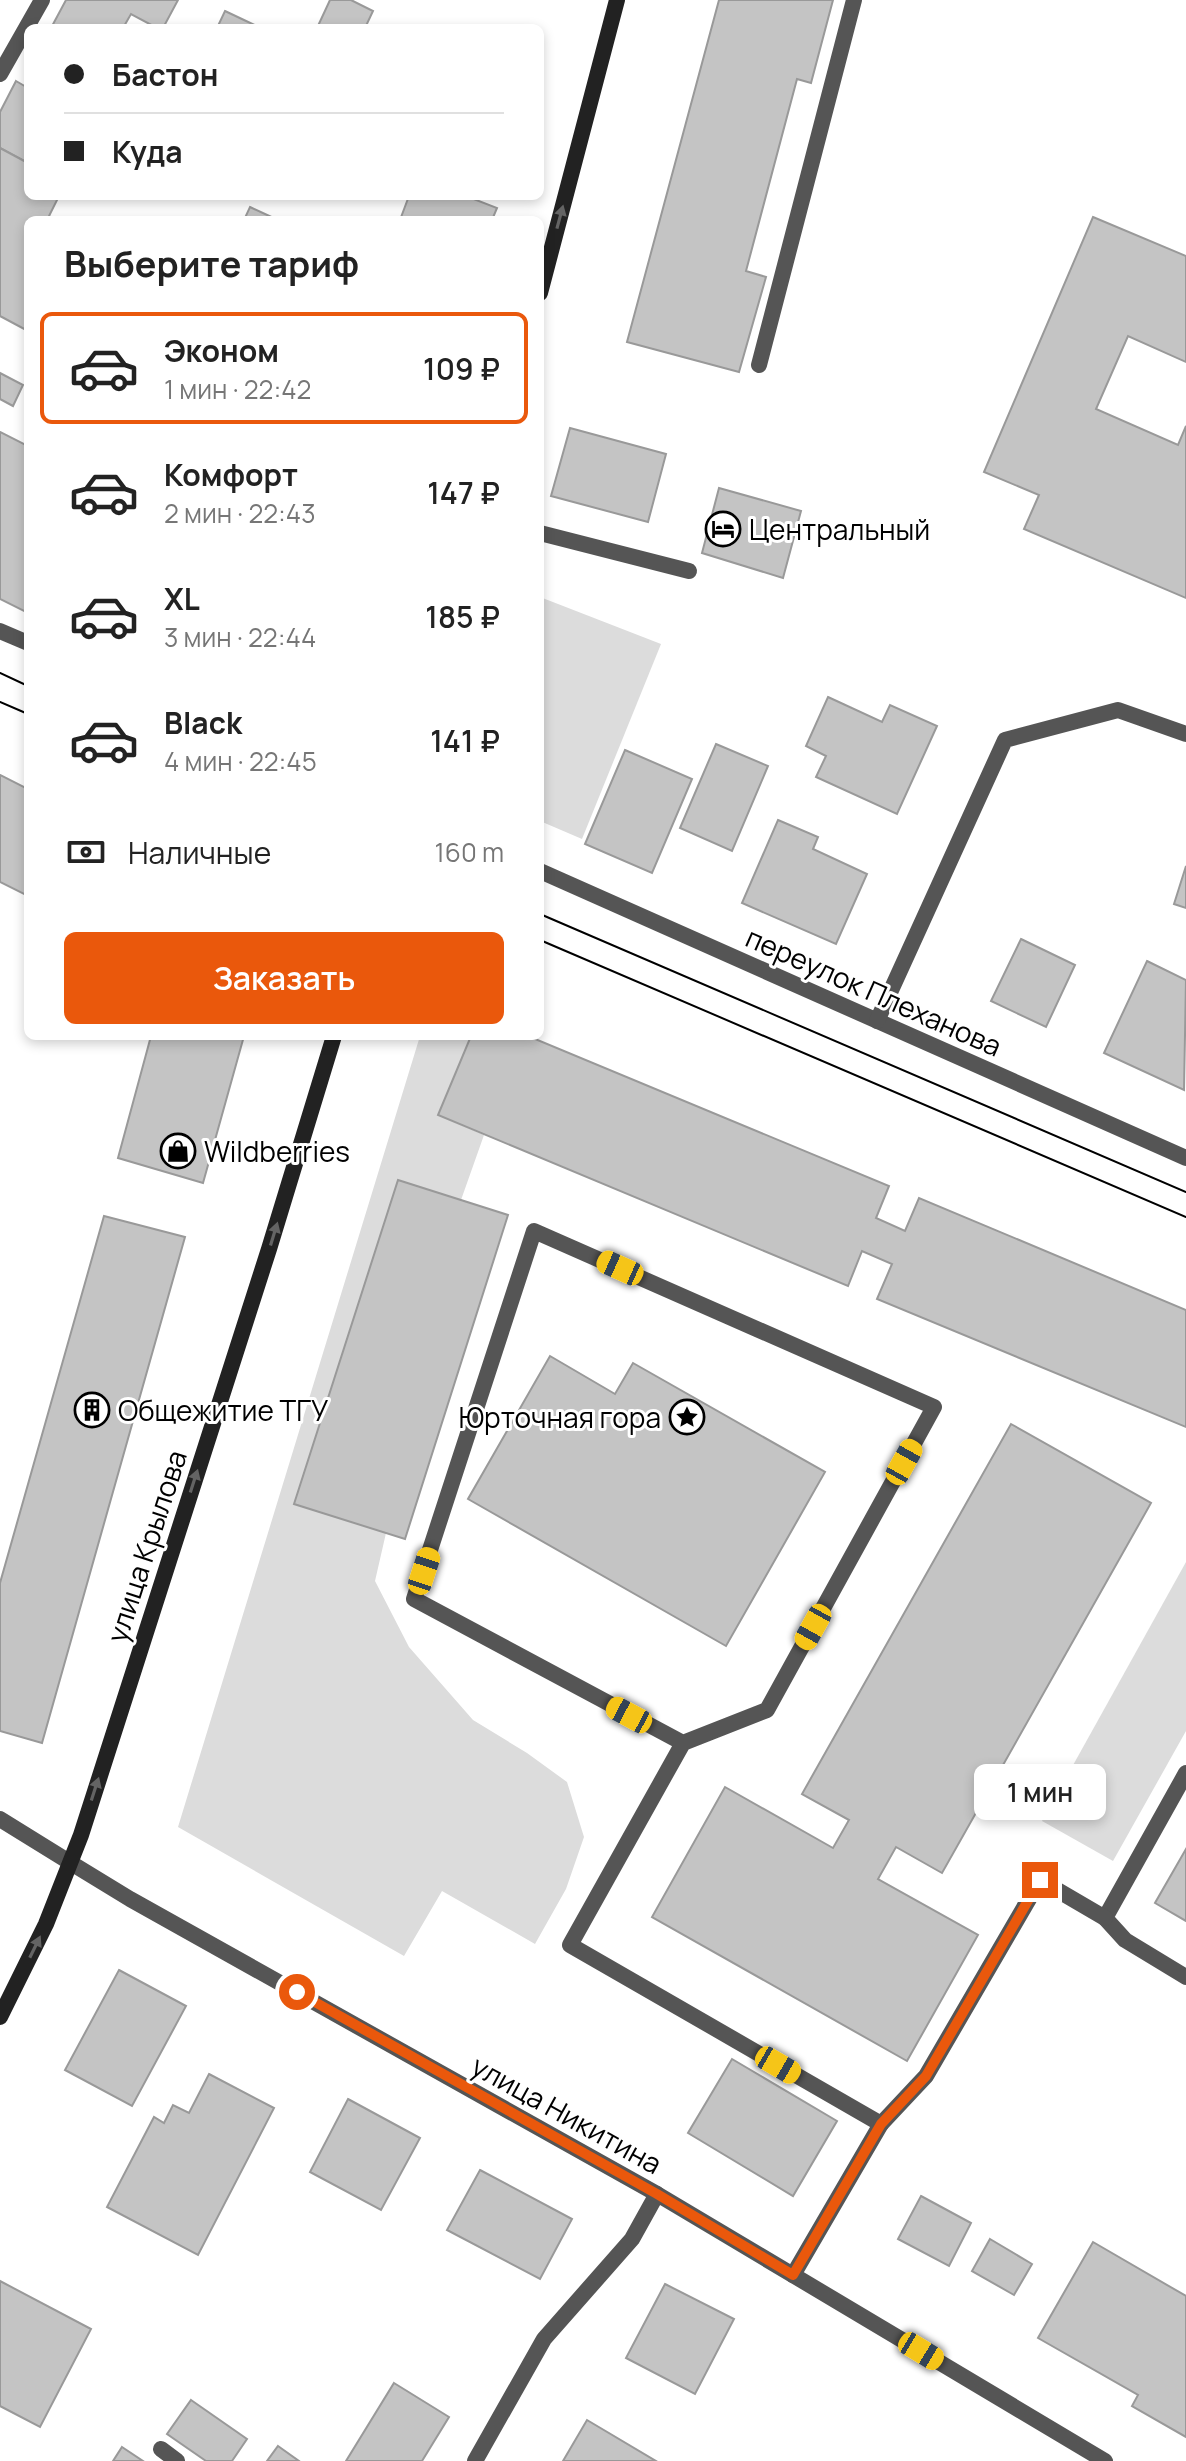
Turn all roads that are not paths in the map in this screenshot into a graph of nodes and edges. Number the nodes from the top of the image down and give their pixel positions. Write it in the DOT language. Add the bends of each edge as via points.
graph roads {
  1 [pos="42,0"];
  2 [pos="617,0"];
  3 [pos="854,0"];
  4 [pos="28,24"];
  5 [pos="24,32"];
  6 [pos="0,74"];
  7 [pos="544,278"];
  8 [pos="759,365"];
  9 [pos="544,534"];
  10 [pos="689,571"];
  11 [pos="0,631"];
  12 [pos="24,641"];
  13 [pos="1186,734"];
  14 [pos="544,873"];
  15 [pos="877,1021"];
  16 [pos="333,1040"];
  17 [pos="1186,1158"];
  18 [pos="683,1743"];
  19 [pos="1186,1773"];
  20 [pos="0,1819"];
  21 [pos="71,1863"];
  22 [pos="1105,1918"];
  23 [pos="1186,1977"];
  24 [pos="0,2017"];
  25 [pos="881,2124"];
  26 [pos="657,2194"];
  27 [pos="793,2275"];
  28 [pos="161,2449"];
  29 [pos="177,2461"];
  30 [pos="475,2461"];
  31 [pos="1105,2461"];
  1 -- 4 [label="street"];
  7 -- 2 [label="main road, one-way"];
  3 -- 8 [label="street"];
  5 -- 6 [label="street"];
  9 -- 10 [label="street"];
  11 -- 12 [label="street"];
  13 -- 15 [label="street" via="1118,710 1005,740"];
  14 -- 15 [label="street, переулок Плеханова"];
  15 -- 17 [label="street, переулок Плеханова"];
  21 -- 16 [label="main road, улица Крылова, one-way"];
  18 -- 18 [label="street" via="767,1710 934,1407 534,1231 414,1599"];
  18 -- 25 [label="street" via="570,1945"];
  19 -- 22 [label="street"];
  20 -- 21 [label="street, улица Никитина"];
  24 -- 21 [label="main road, улица Крылова, one-way"];
  21 -- 26 [label="street, улица Никитина"];
  22 -- 23 [label="street" via="1125,1940"];
  22 -- 25 [label="street" via="1040,1880 926,2076"];
  25 -- 27 [label="street"];
  26 -- 27 [label="street, улица Никитина"];
  26 -- 30 [label="street" via="632,2239 544,2339"];
  27 -- 31 [label="street, улица Никитина"];
  28 -- 29 [label="street"];
}
